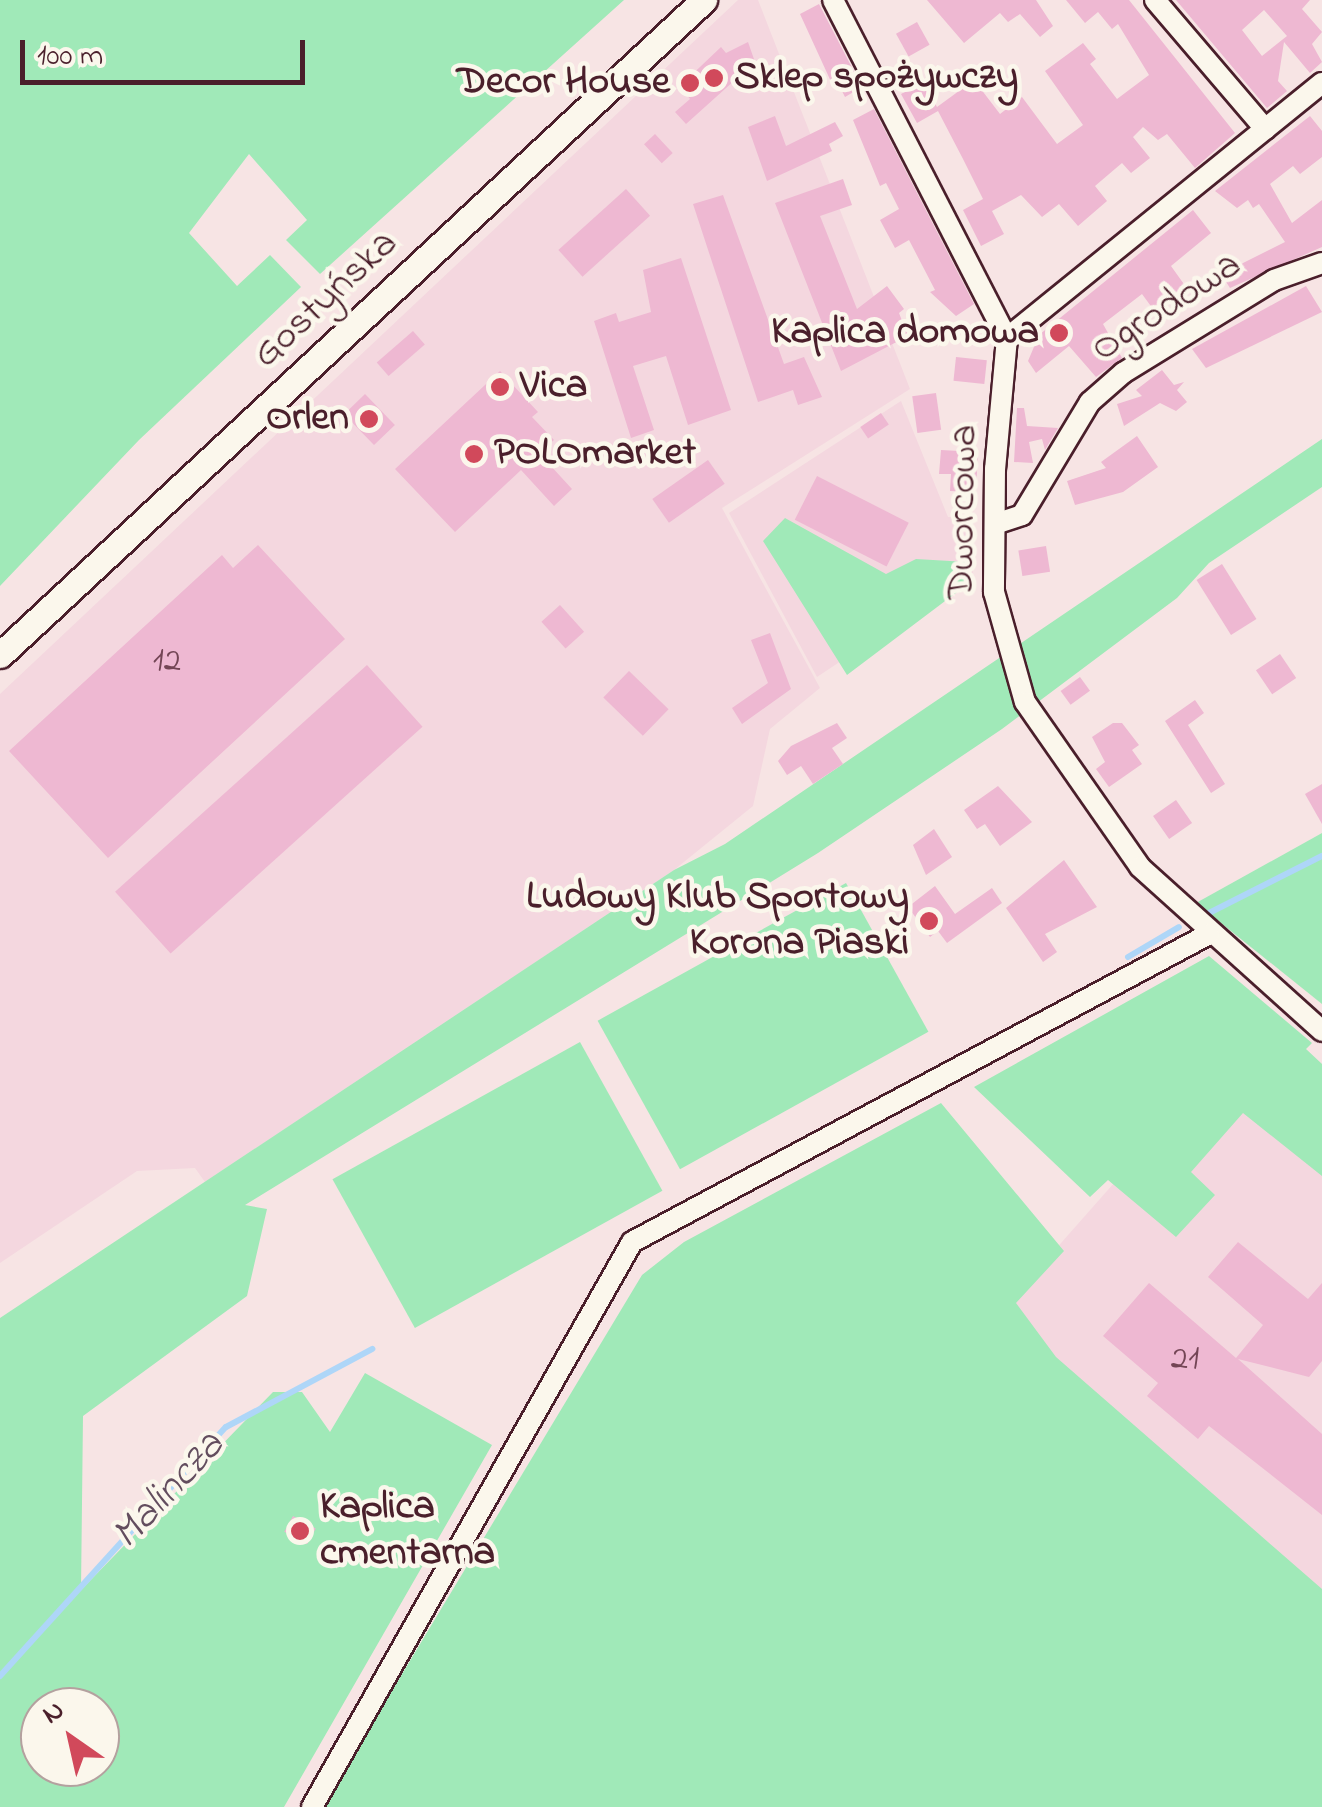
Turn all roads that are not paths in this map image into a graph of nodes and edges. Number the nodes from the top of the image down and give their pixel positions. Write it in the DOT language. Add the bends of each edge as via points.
graph roads {
  1 [pos="704,0"];
  2 [pos="833,0"];
  3 [pos="1155,0"];
  4 [pos="1322,83"];
  5 [pos="1265,129"];
  6 [pos="1322,264"];
  7 [pos="1006,338"];
  8 [pos="995,524"];
  9 [pos="0,655"];
  10 [pos="1209,934"];
  11 [pos="1322,1031"];
  12 [pos="312,1807"];
  1 -- 9 [label="street, Gostyńska"];
  2 -- 7 [label="street"];
  3 -- 5 [label="street"];
  4 -- 5 [label="street"];
  5 -- 7 [label="street"];
  6 -- 8 [label="street, Ogrodowa" via="1274,280 1123,372 1090,402 1022,515"];
  7 -- 8 [label="street, Dworcowa"];
  8 -- 10 [label="street, Dworcowa" via="999,624 1025,702 1114,832"];
  10 -- 11 [label="street, Dworcowa"];
  10 -- 12 [label="street" via="632,1242"];
}
